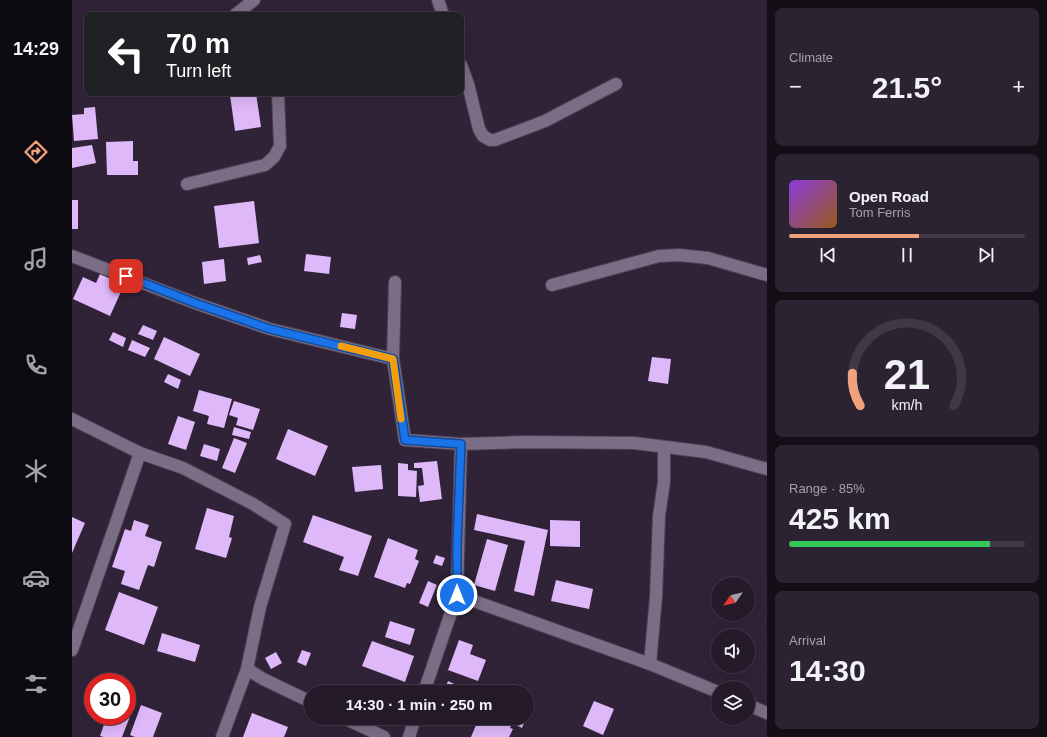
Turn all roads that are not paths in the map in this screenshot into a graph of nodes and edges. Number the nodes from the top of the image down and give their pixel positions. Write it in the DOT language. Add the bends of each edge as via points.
graph roads {
  1 [pos="254,0"];
  2 [pos="438,0"];
  3 [pos="239,12"];
  4 [pos="442,12"];
  5 [pos="464,74"];
  6 [pos="616,84"];
  7 [pos="278,96"];
  8 [pos="186,184"];
  9 [pos="72,256"];
  10 [pos="767,275"];
  11 [pos="395,282"];
  12 [pos="552,286"];
  13 [pos="393,359"];
  14 [pos="72,419"];
  15 [pos="461,444"];
  16 [pos="664,447"];
  17 [pos="140,453"];
  18 [pos="767,469"];
  19 [pos="457,595"];
  20 [pos="72,650"];
  21 [pos="650,664"];
  22 [pos="247,669"];
  23 [pos="426,685"];
  24 [pos="711,689"];
  25 [pos="304,699"];
  26 [pos="755,708"];
  27 [pos="767,714"];
  28 [pos="359,725"];
  29 [pos="413,725"];
  30 [pos="222,737"];
  31 [pos="384,737"];
  32 [pos="409,737"];
  1 -- 3 [label="street"];
  2 -- 4 [label="street"];
  5 -- 6 [label="street" via="479,129 490,140 545,121"];
  7 -- 8 [label="street" via="280,146 274,157 265,165"];
  9 -- 13 [label="street" via="270,329"];
  10 -- 12 [label="street" via="708,258 659,256"];
  11 -- 13 [label="street"];
  13 -- 15 [label="street" via="405,440"];
  14 -- 17 [label="street"];
  15 -- 16 [label="street" via="634,443"];
  15 -- 19 [label="street"];
  16 -- 18 [label="street" via="706,452"];
  16 -- 21 [label="street" via="664,482 659,516"];
  17 -- 20 [label="street"];
  17 -- 22 [label="street" via="184,468 285,524 260,607"];
  19 -- 21 [label="street"];
  19 -- 23 [label="street"];
  21 -- 24 [label="street"];
  22 -- 25 [label="street" via="263,680"];
  22 -- 30 [label="street"];
  26 -- 27 [label="street"];
  28 -- 31 [label="street"];
  29 -- 32 [label="street"];
}
